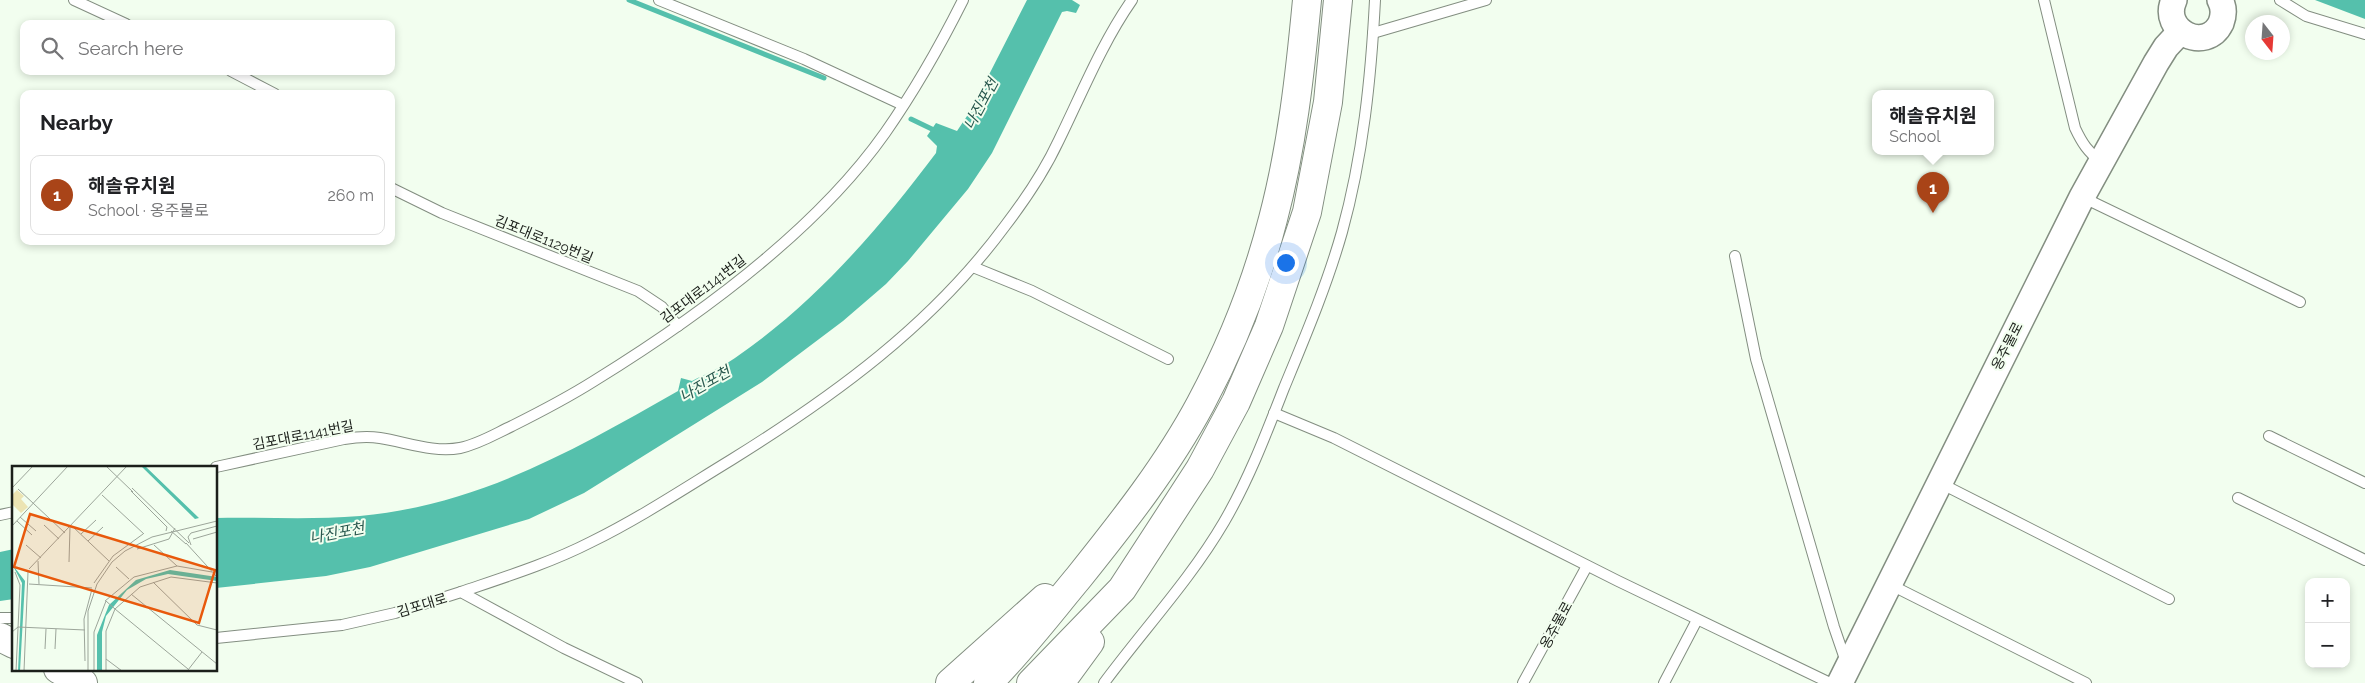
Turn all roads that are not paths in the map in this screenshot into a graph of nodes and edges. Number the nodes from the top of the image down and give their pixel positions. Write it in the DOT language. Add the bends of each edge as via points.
graph roads {
  1 [pos="74,0"];
  2 [pos="659,0"];
  3 [pos="963,0"];
  4 [pos="1132,0"];
  5 [pos="1307,0"];
  6 [pos="1338,0"];
  7 [pos="1375,0"];
  8 [pos="1486,0"];
  9 [pos="2044,0"];
  10 [pos="2174,0"];
  11 [pos="2220,0"];
  12 [pos="2280,0"];
  13 [pos="117,20"];
  14 [pos="2180,32"];
  15 [pos="1373,34"];
  16 [pos="2365,34"];
  17 [pos="239,75"];
  18 [pos="267,90"];
  19 [pos="903,105"];
  20 [pos="2101,162"];
  21 [pos="395,190"];
  22 [pos="2082,198"];
  23 [pos="1735,256"];
  24 [pos="973,267"];
  25 [pos="2300,302"];
  26 [pos="678,326"];
  27 [pos="1168,359"];
  28 [pos="1274,413"];
  29 [pos="2269,436"];
  30 [pos="218,467"];
  31 [pos="1939,483"];
  32 [pos="2365,483"];
  33 [pos="2238,498"];
  34 [pos="1107,542"];
  35 [pos="2365,560"];
  36 [pos="1587,566"];
  37 [pos="1891,585"];
  38 [pos="1122,589"];
  39 [pos="461,592"];
  40 [pos="2169,599"];
  41 [pos="1697,620"];
  42 [pos="0,637"];
  43 [pos="218,638"];
  44 [pos="12,643"];
  45 [pos="60,670"];
  46 [pos="1840,678"];
  47 [pos="83,683"];
  48 [pos="637,683"];
  49 [pos="950,683"];
  50 [pos="988,683"];
  51 [pos="1031,683"];
  52 [pos="1060,683"];
  53 [pos="1104,683"];
  54 [pos="1523,683"];
  55 [pos="1664,683"];
  56 [pos="2086,683"];
  1 -- 13 [label="lane"];
  2 -- 19 [label="lane" via="804,59"];
  3 -- 19 [label="lane, 김포대로1141번길" via="926,72"];
  4 -- 24 [label="lane" via="1108,39 1058,143 1006,226"];
  5 -- 34 [label="main road" via="1289,148 1273,220 1240,320 1201,403 1158,472"];
  6 -- 38 [label="main road" via="1320,154 1307,212 1269,326 1236,402 1200,470"];
  7 -- 15 [label="lane"];
  8 -- 15 [label="lane"];
  9 -- 20 [label="lane" via="2075,128 2081,142"];
  10 -- 14 [label="street" via="2171,13"];
  11 -- 14 [label="street" via="2224,11 2214,33 2198,38"];
  12 -- 16 [label="lane" via="2324,23"];
  14 -- 20 [label="street, 옹주물로" via="2156,63"];
  15 -- 28 [label="lane" via="1361,145 1342,232 1316,309"];
  17 -- 18 [label="lane"];
  19 -- 26 [label="lane, 김포대로1141번길" via="866,158 816,212 754,268"];
  20 -- 22 [label="street, 옹주물로"];
  21 -- 26 [label="lane, 김포대로1129번길" via="449,216 638,291 662,307"];
  22 -- 25 [label="lane"];
  22 -- 31 [label="street, 옹주물로"];
  23 -- 46 [label="lane" via="1756,359 1834,627"];
  24 -- 27 [label="lane" via="1032,291"];
  24 -- 39 [label="lane" via="897,344 782,428 660,504 591,542 558,558"];
  26 -- 30 [label="lane, 김포대로1141번길" via="644,351 546,410 459,449 436,449 378,437 344,438"];
  28 -- 36 [label="lane" via="1334,438"];
  28 -- 53 [label="lane" via="1256,462 1223,524 1201,558"];
  29 -- 32 [label="lane"];
  31 -- 37 [label="street, 옹주물로"];
  31 -- 40 [label="lane"];
  33 -- 35 [label="lane"];
  34 -- 49 [label="main road"];
  34 -- 50 [label="main road" via="1019,651"];
  36 -- 41 [label="lane"];
  36 -- 54 [label="lane, 옹주물로"];
  37 -- 46 [label="street, 옹주물로"];
  37 -- 56 [label="lane"];
  38 -- 51 [label="main road"];
  38 -- 52 [label="main road"];
  39 -- 43 [label="lane, 김포대로" via="395,613 342,625"];
  39 -- 48 [label="lane, 김포대로"];
  41 -- 46 [label="lane"];
  41 -- 55 [label="lane"];
  42 -- 44 [label="main road"];
  45 -- 47 [label="main road"];
}
